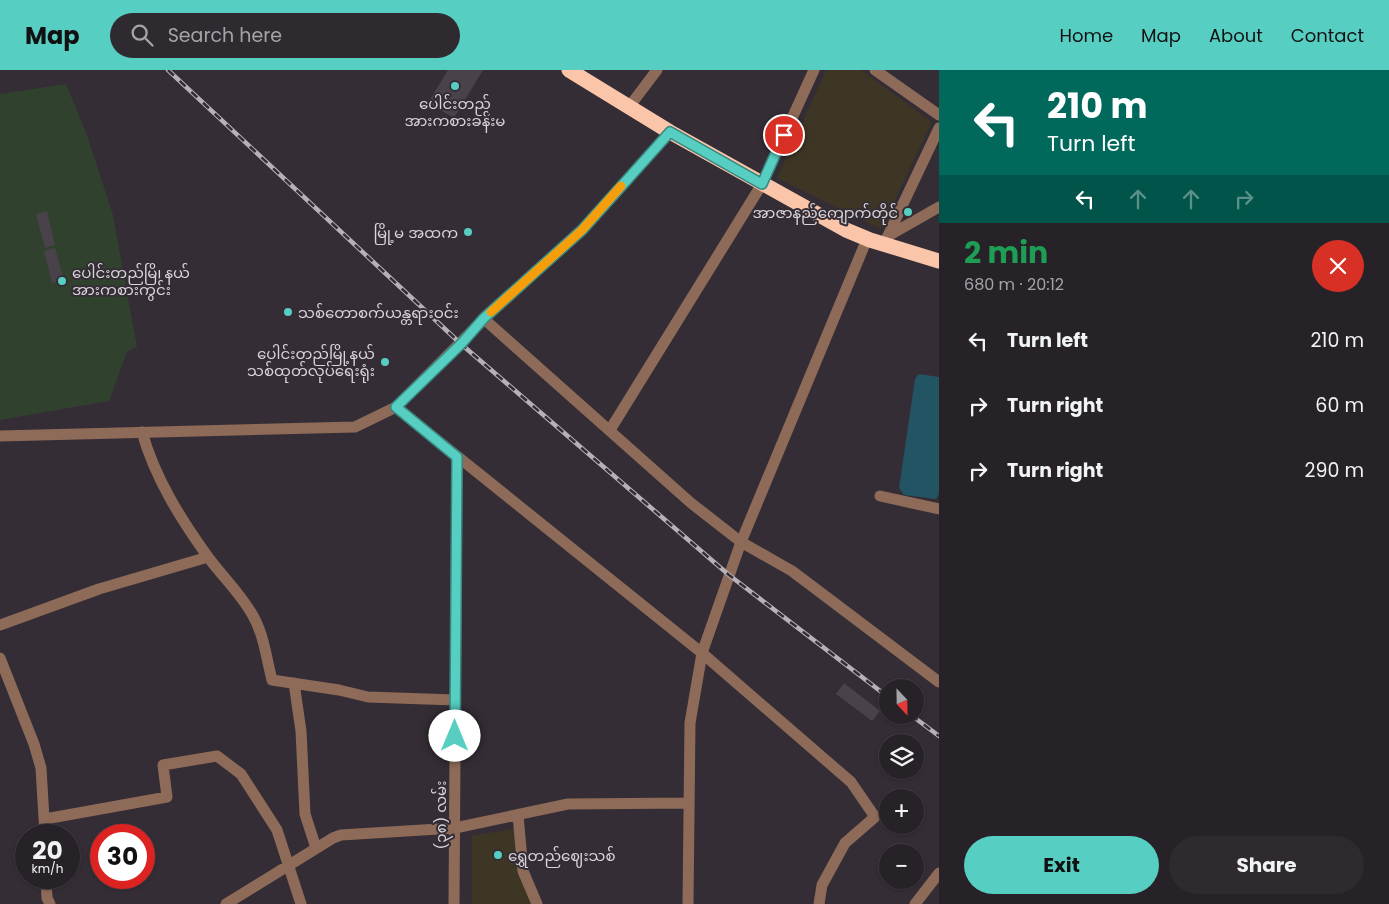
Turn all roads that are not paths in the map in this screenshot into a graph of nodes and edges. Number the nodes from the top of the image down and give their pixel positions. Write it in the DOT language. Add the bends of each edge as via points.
graph roads {
  1 [pos="569,70"];
  2 [pos="657,70"];
  3 [pos="814,70"];
  4 [pos="875,70"];
  5 [pos="629,106"];
  6 [pos="939,115"];
  7 [pos="939,128"];
  8 [pos="670,132"];
  9 [pos="762,184"];
  10 [pos="939,207"];
  11 [pos="867,239"];
  12 [pos="886,240"];
  13 [pos="939,261"];
  14 [pos="484,318"];
  15 [pos="396,407"];
  16 [pos="610,430"];
  17 [pos="142,432"];
  18 [pos="0,436"];
  19 [pos="457,457"];
  20 [pos="880,496"];
  21 [pos="939,509"];
  22 [pos="741,542"];
  23 [pos="208,557"];
  24 [pos="0,625"];
  25 [pos="702,653"];
  26 [pos="0,658"];
  27 [pos="939,682"];
  28 [pos="294,684"];
  29 [pos="456,700"];
  30 [pos="688,803"];
  31 [pos="518,814"];
  32 [pos="45,819"];
  33 [pos="45,824"];
  34 [pos="454,828"];
  35 [pos="316,848"];
  36 [pos="288,865"];
  37 [pos="939,873"];
  38 [pos="47,889"];
  39 [pos="50,904"];
  40 [pos="226,904"];
  41 [pos="301,904"];
  42 [pos="454,904"];
  43 [pos="538,904"];
  44 [pos="688,904"];
  45 [pos="819,904"];
  46 [pos="915,904"];
  1 -- 5 [label="highway"];
  2 -- 5 [label="street"];
  3 -- 9 [label="street"];
  4 -- 6 [label="street"];
  5 -- 8 [label="highway"];
  7 -- 12 [label="street"];
  8 -- 9 [label="highway"];
  8 -- 14 [label="street" via="582,230"];
  9 -- 11 [label="highway"];
  9 -- 16 [label="street"];
  10 -- 12 [label="street"];
  11 -- 12 [label="highway"];
  11 -- 22 [label="street"];
  12 -- 13 [label="highway"];
  14 -- 15 [label="street"];
  14 -- 16 [label="street"];
  15 -- 17 [label="street" via="355,427"];
  15 -- 19 [label="street"];
  16 -- 22 [label="street" via="691,503"];
  17 -- 18 [label="street"];
  17 -- 23 [label="street" via="150,461 170,500"];
  19 -- 25 [label="street"];
  19 -- 29 [label="street, (၃၈) လမ်း"];
  20 -- 21 [label="street"];
  22 -- 25 [label="street"];
  22 -- 27 [label="street" via="792,571"];
  23 -- 24 [label="street" via="99,589"];
  23 -- 28 [label="street" via="252,614 263,637 272,680"];
  25 -- 30 [label="street" via="690,723"];
  25 -- 45 [label="street" via="850,782 875,817 845,842 822,885"];
  26 -- 32 [label="street" via="41,768"];
  28 -- 29 [label="street" via="368,698"];
  28 -- 35 [label="street" via="301,731 305,814"];
  29 -- 34 [label="street, (၃၈) လမ်း"];
  30 -- 31 [label="street" via="568,804"];
  30 -- 44 [label="street"];
  31 -- 34 [label="street"];
  31 -- 43 [label="street" via="523,871"];
  32 -- 33 [label="street"];
  32 -- 36 [label="street" via="167,797 163,765 217,756 241,774 277,830"];
  34 -- 35 [label="street" via="341,835"];
  34 -- 42 [label="street, (၃၈) လမ်း"];
  35 -- 36 [label="street"];
  36 -- 40 [label="street"];
  36 -- 41 [label="street"];
  37 -- 46 [label="street"];
  38 -- 39 [label="street"];
}
